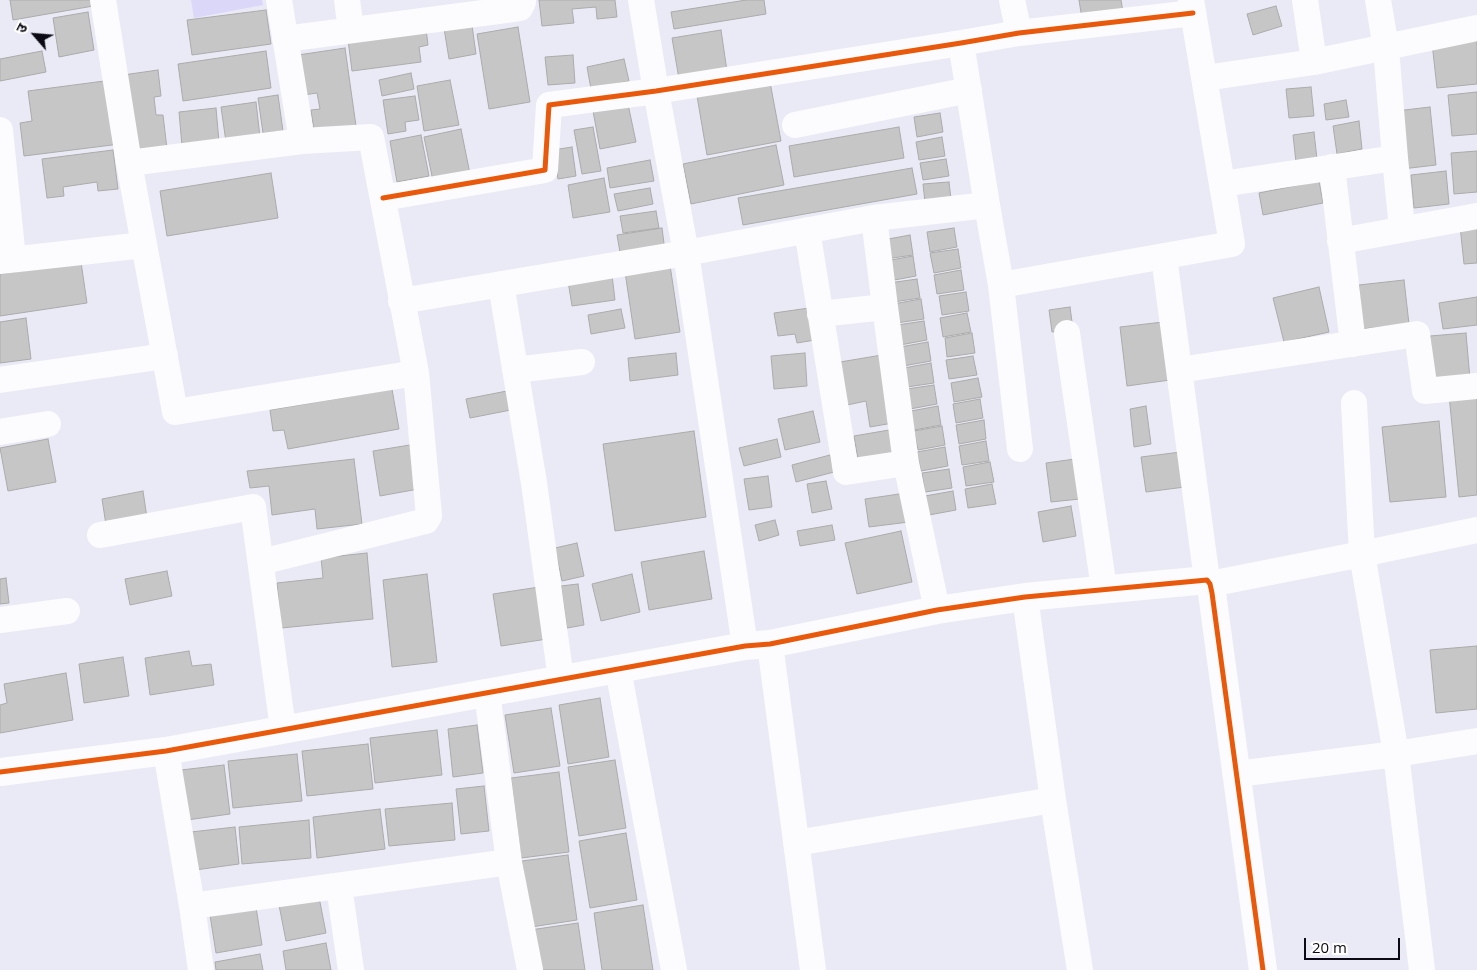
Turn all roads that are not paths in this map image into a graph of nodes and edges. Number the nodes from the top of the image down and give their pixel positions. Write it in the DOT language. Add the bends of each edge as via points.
graph roads {
  1 [pos="103,0"];
  2 [pos="280,0"];
  3 [pos="347,0"];
  4 [pos="523,0"];
  5 [pos="641,0"];
  6 [pos="1012,0"];
  7 [pos="1305,0"];
  8 [pos="1378,0"];
  9 [pos="1192,6"];
  10 [pos="1477,28"];
  11 [pos="351,30"];
  12 [pos="1019,33"];
  13 [pos="285,39"];
  14 [pos="961,44"];
  15 [pos="1386,48"];
  16 [pos="1314,62"];
  17 [pos="1205,78"];
  18 [pos="969,90"];
  19 [pos="656,91"];
  20 [pos="795,125"];
  21 [pos="0,130"];
  22 [pos="302,141"];
  23 [pos="1395,158"];
  24 [pos="129,162"];
  25 [pos="1332,167"];
  26 [pos="1222,184"];
  27 [pos="383,198"];
  28 [pos="987,205"];
  29 [pos="1477,216"];
  30 [pos="874,218"];
  31 [pos="807,230"];
  32 [pos="1402,230"];
  33 [pos="1340,240"];
  34 [pos="144,245"];
  35 [pos="686,253"];
  36 [pos="1164,257"];
  37 [pos="7,260"];
  38 [pos="501,284"];
  39 [pos="1001,285"];
  40 [pos="402,301"];
  41 [pos="885,307"];
  42 [pos="820,314"];
  43 [pos="1067,333"];
  44 [pos="1353,344"];
  45 [pos="165,356"];
  46 [pos="582,362"];
  47 [pos="515,370"];
  48 [pos="1179,370"];
  49 [pos="416,373"];
  50 [pos="0,380"];
  51 [pos="1477,386"];
  52 [pos="1354,403"];
  53 [pos="48,424"];
  54 [pos="0,432"];
  55 [pos="1020,449"];
  56 [pos="906,463"];
  57 [pos="1477,530"];
  58 [pos="100,535"];
  59 [pos="1362,554"];
  60 [pos="261,562"];
  61 [pos="1208,582"];
  62 [pos="1104,589"];
  63 [pos="1025,597"];
  64 [pos="67,610"];
  65 [pos="937,610"];
  66 [pos="0,620"];
  67 [pos="758,645"];
  68 [pos="618,669"];
  69 [pos="561,678"];
  70 [pos="487,692"];
  71 [pos="283,729"];
  72 [pos="1477,741"];
  73 [pos="166,751"];
  74 [pos="1396,754"];
  75 [pos="0,772"];
  76 [pos="1237,774"];
  77 [pos="1053,800"];
  78 [pos="796,843"];
  79 [pos="509,862"];
  80 [pos="339,886"];
  81 [pos="192,906"];
  82 [pos="201,970"];
  83 [pos="351,970"];
  84 [pos="530,970"];
  85 [pos="674,970"];
  86 [pos="813,970"];
  87 [pos="1080,970"];
  88 [pos="1263,970"];
  89 [pos="1422,970"];
  1 -- 24 [label="street"];
  2 -- 13 [label="street"];
  3 -- 11 [label="street"];
  4 -- 11 [label="street" via="520,8"];
  5 -- 19 [label="street"];
  6 -- 12 [label="street"];
  7 -- 16 [label="street"];
  8 -- 15 [label="street"];
  9 -- 12 [label="street"];
  9 -- 17 [label="street"];
  10 -- 15 [label="street"];
  11 -- 13 [label="street"];
  12 -- 14 [label="street"];
  13 -- 22 [label="street"];
  14 -- 18 [label="street"];
  14 -- 19 [label="street"];
  15 -- 16 [label="street"];
  15 -- 23 [label="street"];
  16 -- 17 [label="street"];
  17 -- 26 [label="street"];
  18 -- 20 [label="street"];
  18 -- 28 [label="street"];
  19 -- 27 [label="street" via="549,105 545,170"];
  19 -- 35 [label="street"];
  21 -- 37 [label="street"];
  22 -- 24 [label="street"];
  22 -- 27 [label="street" via="371,137"];
  23 -- 25 [label="street"];
  23 -- 32 [label="street"];
  24 -- 34 [label="street"];
  25 -- 26 [label="street"];
  25 -- 33 [label="street"];
  26 -- 36 [label="street" via="1232,244"];
  27 -- 40 [label="street"];
  28 -- 30 [label="street"];
  28 -- 39 [label="street"];
  29 -- 32 [label="street"];
  30 -- 31 [label="street"];
  30 -- 41 [label="street"];
  31 -- 35 [label="street"];
  31 -- 42 [label="street"];
  32 -- 33 [label="street"];
  33 -- 44 [label="street"];
  34 -- 37 [label="street"];
  34 -- 45 [label="street"];
  35 -- 38 [label="street"];
  35 -- 67 [label="street"];
  36 -- 39 [label="street"];
  36 -- 48 [label="street"];
  38 -- 40 [label="street"];
  38 -- 47 [label="street"];
  39 -- 55 [label="street"];
  40 -- 49 [label="street"];
  41 -- 42 [label="street"];
  41 -- 56 [label="street"];
  42 -- 56 [label="street" via="846,472"];
  43 -- 62 [label="street"];
  44 -- 48 [label="street"];
  44 -- 51 [label="street" via="1417,334 1425,391"];
  45 -- 49 [label="street" via="175,412"];
  45 -- 50 [label="street"];
  46 -- 47 [label="street"];
  47 -- 69 [label="street"];
  48 -- 61 [label="street"];
  49 -- 60 [label="street" via="429,516 426,521"];
  52 -- 59 [label="street"];
  53 -- 54 [label="street"];
  56 -- 65 [label="street"];
  57 -- 59 [label="street"];
  58 -- 60 [label="street" via="253,507"];
  59 -- 61 [label="street"];
  59 -- 74 [label="street"];
  60 -- 71 [label="street"];
  61 -- 62 [label="street"];
  61 -- 76 [label="street"];
  62 -- 63 [label="street"];
  63 -- 65 [label="street"];
  63 -- 77 [label="street"];
  64 -- 66 [label="street"];
  65 -- 67 [label="street"];
  67 -- 68 [label="street"];
  67 -- 78 [label="street"];
  68 -- 69 [label="street"];
  68 -- 85 [label="street"];
  69 -- 70 [label="street"];
  70 -- 71 [label="street"];
  70 -- 79 [label="street"];
  71 -- 73 [label="street"];
  72 -- 74 [label="street"];
  73 -- 75 [label="street"];
  73 -- 81 [label="street"];
  74 -- 76 [label="street"];
  74 -- 89 [label="street"];
  76 -- 88 [label="street"];
  77 -- 78 [label="street"];
  77 -- 87 [label="street"];
  78 -- 86 [label="street"];
  79 -- 80 [label="street"];
  79 -- 84 [label="street"];
  80 -- 81 [label="street"];
  80 -- 83 [label="street"];
  81 -- 82 [label="street"];
}
